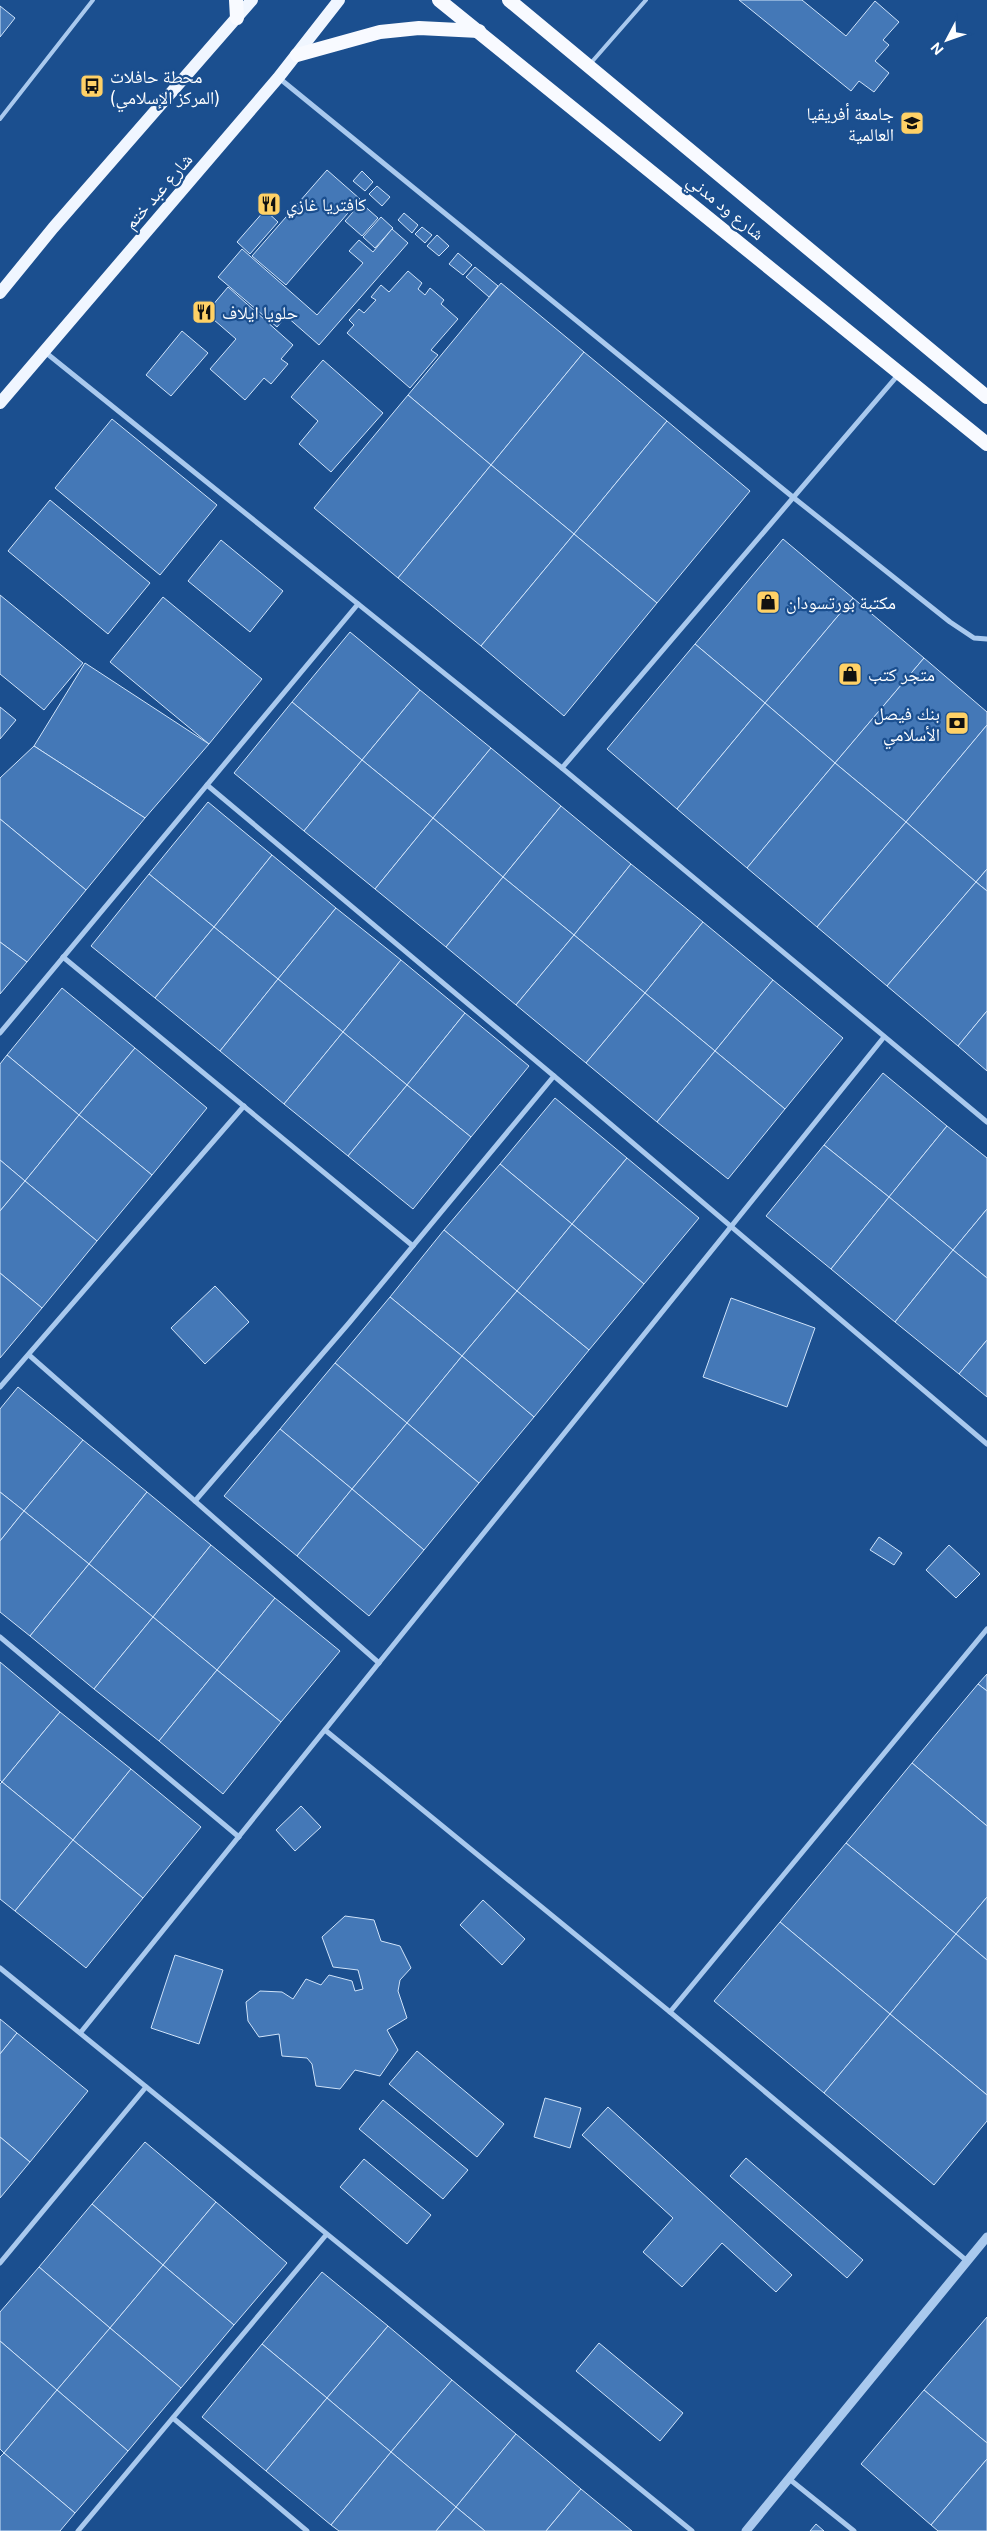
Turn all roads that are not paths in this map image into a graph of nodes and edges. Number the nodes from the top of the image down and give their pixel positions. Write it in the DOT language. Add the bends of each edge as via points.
graph roads {
  1 [pos="93,0"];
  2 [pos="236,0"];
  3 [pos="252,0"];
  4 [pos="339,0"];
  5 [pos="439,0"];
  6 [pos="509,0"];
  7 [pos="646,0"];
  8 [pos="237,18"];
  9 [pos="479,31"];
  10 [pos="297,55"];
  11 [pos="589,65"];
  12 [pos="278,78"];
  13 [pos="0,119"];
  14 [pos="0,293"];
  15 [pos="43,350"];
  16 [pos="901,372"];
  17 [pos="987,396"];
  18 [pos="0,403"];
  19 [pos="987,444"];
  20 [pos="794,498"];
  21 [pos="358,604"];
  22 [pos="987,639"];
  23 [pos="562,768"];
  24 [pos="207,785"];
  25 [pos="63,957"];
  26 [pos="0,1032"];
  27 [pos="884,1037"];
  28 [pos="554,1076"];
  29 [pos="244,1106"];
  30 [pos="987,1122"];
  31 [pos="731,1227"];
  32 [pos="413,1246"];
  33 [pos="29,1355"];
  34 [pos="0,1387"];
  35 [pos="987,1444"];
  36 [pos="195,1501"];
  37 [pos="987,1629"];
  38 [pos="0,1636"];
  39 [pos="379,1663"];
  40 [pos="325,1730"];
  41 [pos="239,1837"];
  42 [pos="0,1968"];
  43 [pos="670,2012"];
  44 [pos="81,2032"];
  45 [pos="146,2087"];
  46 [pos="326,2235"];
  47 [pos="987,2237"];
  48 [pos="967,2260"];
  49 [pos="0,2263"];
  50 [pos="172,2418"];
  51 [pos="788,2478"];
  52 [pos="78,2531"];
  53 [pos="307,2531"];
  54 [pos="692,2531"];
  55 [pos="746,2531"];
  56 [pos="854,2531"];
  1 -- 13 [label="lane"];
  2 -- 8 [label="highway"];
  3 -- 8 [label="main road"];
  4 -- 10 [label="main road, شارع عبد ختم"];
  5 -- 9 [label="highway, شارع ود مدني"];
  6 -- 11 [label="highway, شارع ود مدني"];
  7 -- 11 [label="lane"];
  8 -- 14 [label="main road"];
  9 -- 10 [label="highway" via="419,28 380,32"];
  9 -- 16 [label="highway, شارع ود مدني"];
  10 -- 12 [label="main road, شارع عبد ختم"];
  11 -- 17 [label="highway, شارع ود مدني"];
  12 -- 15 [label="main road, شارع عبد ختم"];
  12 -- 20 [label="street"];
  15 -- 18 [label="main road, شارع عبد ختم"];
  15 -- 21 [label="street"];
  16 -- 19 [label="highway, شارع ود مدني"];
  16 -- 20 [label="street"];
  20 -- 22 [label="street" via="950,622 974,638"];
  20 -- 23 [label="street"];
  21 -- 23 [label="street"];
  21 -- 24 [label="street"];
  23 -- 27 [label="street"];
  24 -- 25 [label="street"];
  24 -- 28 [label="street"];
  25 -- 26 [label="street"];
  25 -- 29 [label="street"];
  27 -- 30 [label="street"];
  27 -- 31 [label="street"];
  28 -- 31 [label="street"];
  28 -- 32 [label="street"];
  29 -- 32 [label="street"];
  29 -- 33 [label="street"];
  31 -- 35 [label="street"];
  31 -- 39 [label="street"];
  32 -- 36 [label="street"];
  33 -- 34 [label="street"];
  33 -- 36 [label="street"];
  36 -- 39 [label="street"];
  37 -- 43 [label="street"];
  38 -- 41 [label="street"];
  39 -- 40 [label="street"];
  40 -- 41 [label="street"];
  40 -- 43 [label="street"];
  41 -- 44 [label="street"];
  42 -- 44 [label="street"];
  43 -- 48 [label="street"];
  44 -- 45 [label="street"];
  45 -- 46 [label="street"];
  45 -- 49 [label="street"];
  46 -- 50 [label="street"];
  46 -- 54 [label="street"];
  47 -- 48 [label="street"];
  48 -- 51 [label="street"];
  50 -- 52 [label="street"];
  50 -- 53 [label="street"];
  51 -- 55 [label="street"];
  51 -- 56 [label="street"];
}
